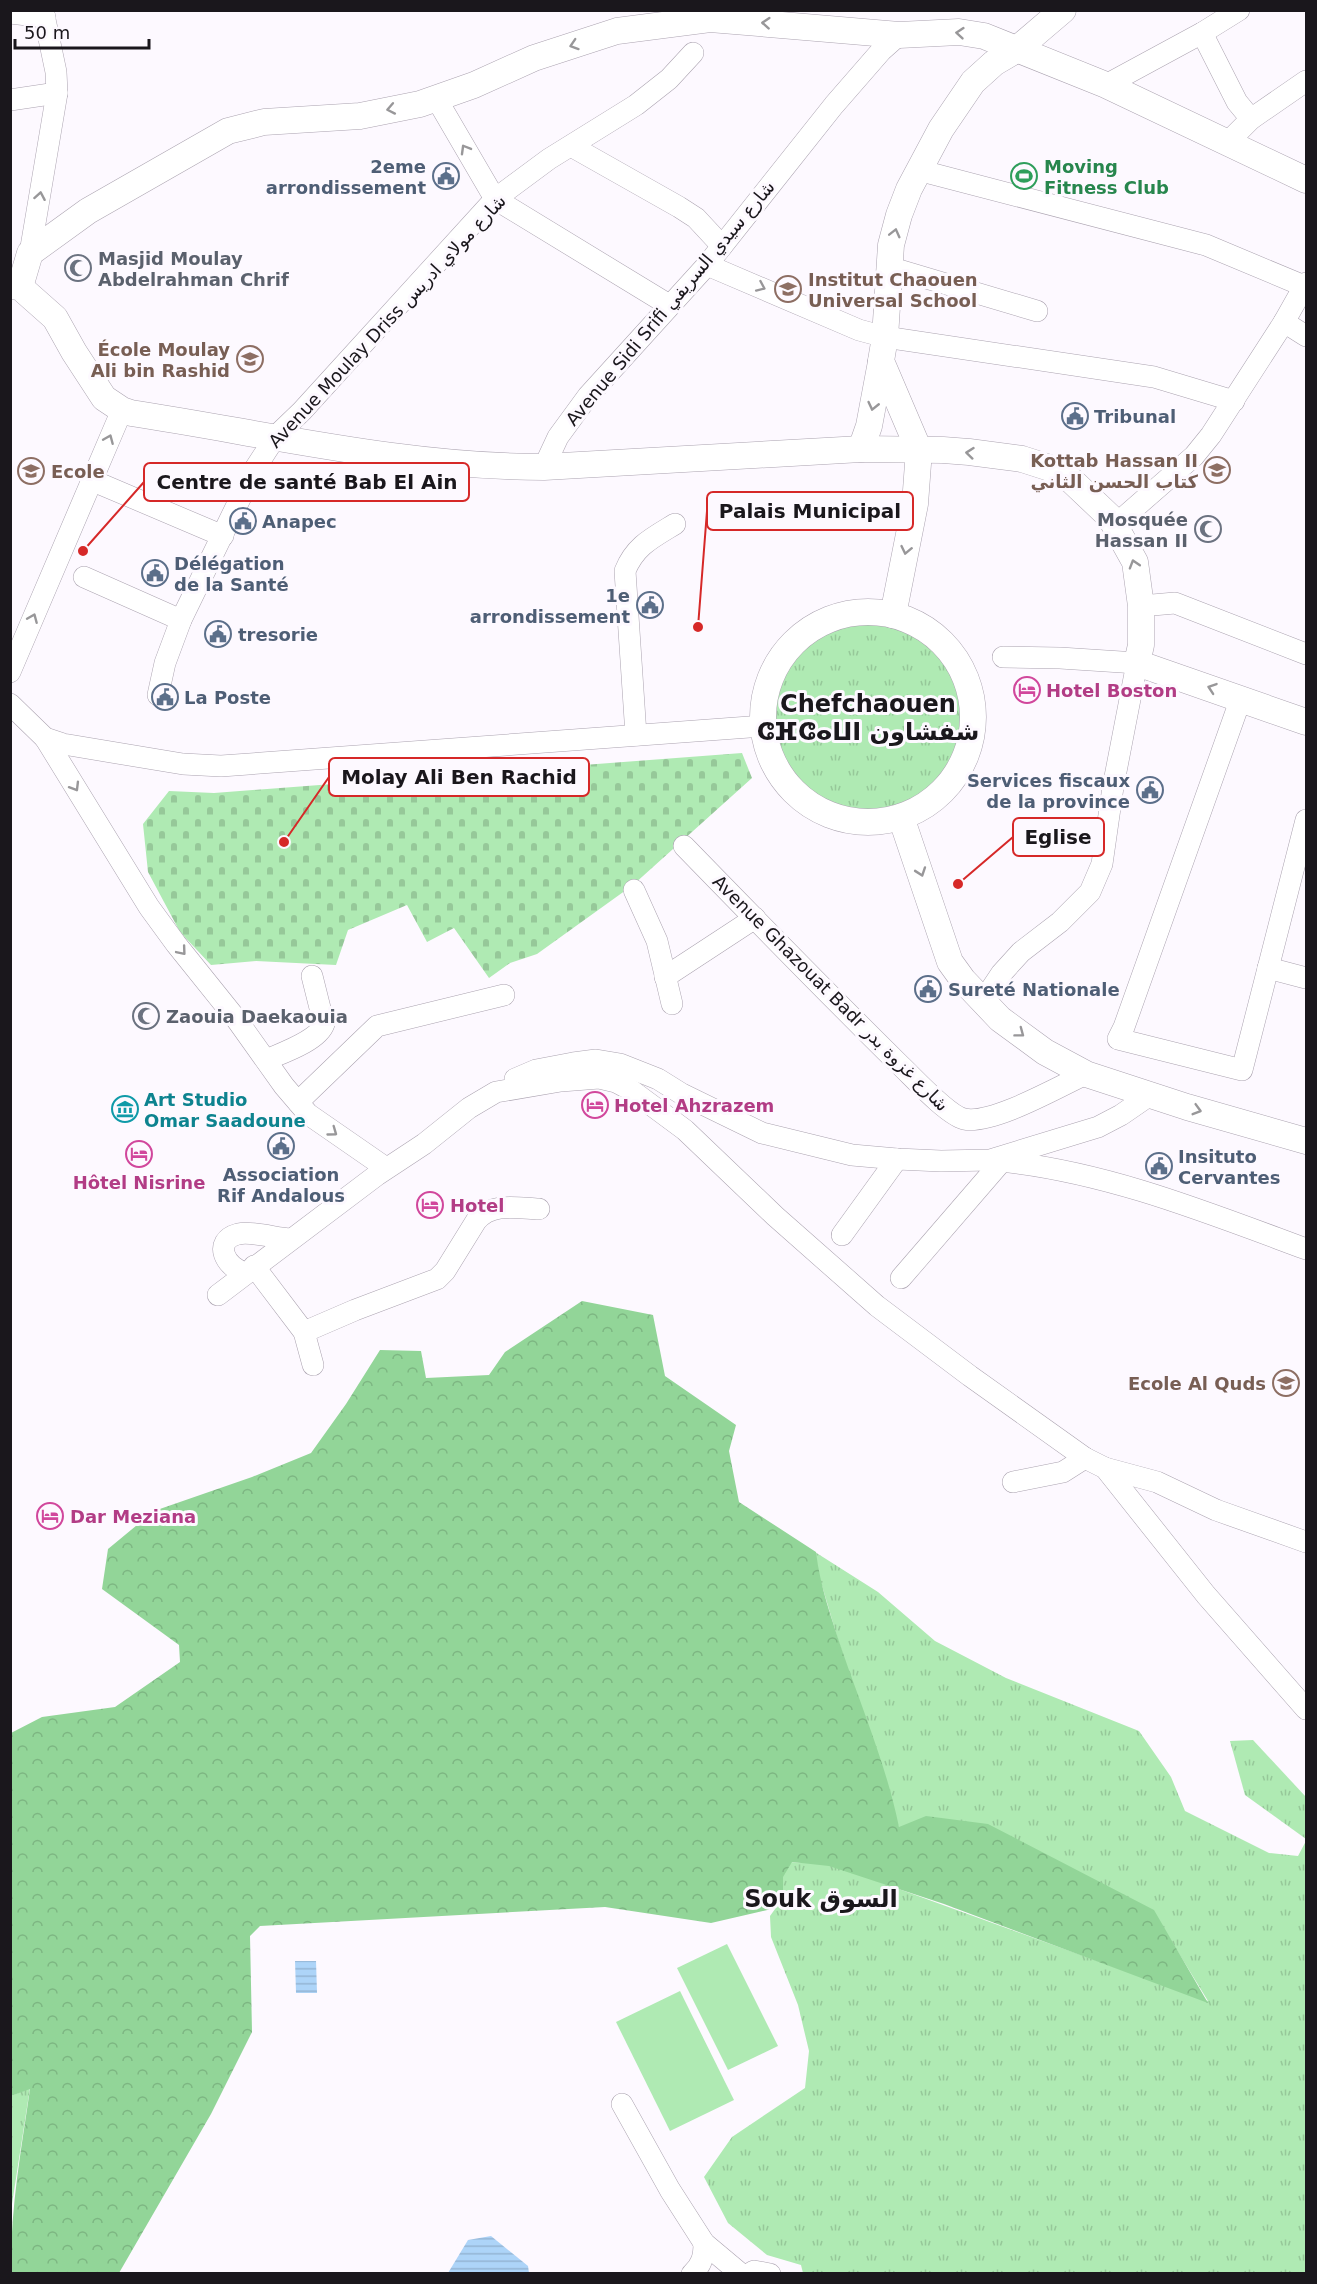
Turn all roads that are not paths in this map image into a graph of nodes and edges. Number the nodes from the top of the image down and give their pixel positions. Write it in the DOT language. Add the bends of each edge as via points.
graph roads {
  1 [pos="1063,10"];
  2 [pos="1239,10"];
  3 [pos="10,13"];
  4 [pos="44,14"];
  5 [pos="1202,33"];
  6 [pos="899,35"];
  7 [pos="1016,50"];
  8 [pos="693,53"];
  9 [pos="1306,81"];
  10 [pos="1106,85"];
  11 [pos="57,93"];
  12 [pos="436,98"];
  13 [pos="10,100"];
  14 [pos="1251,119"];
  15 [pos="1228,142"];
  16 [pos="571,146"];
  17 [pos="918,170"];
  18 [pos="1306,180"];
  19 [pos="495,199"];
  20 [pos="722,246"];
  21 [pos="30,253"];
  22 [pos="707,265"];
  23 [pos="889,267"];
  24 [pos="1305,284"];
  25 [pos="15,286"];
  26 [pos="669,305"];
  27 [pos="1037,311"];
  28 [pos="1284,322"];
  29 [pos="1306,336"];
  30 [pos="883,349"];
  31 [pos="1234,401"];
  32 [pos="122,411"];
  33 [pos="276,436"];
  34 [pos="861,449"];
  35 [pos="919,450"];
  36 [pos="544,467"];
  37 [pos="91,480"];
  38 [pos="675,524"];
  39 [pos="1115,525"];
  40 [pos="223,536"];
  41 [pos="84,577"];
  42 [pos="1141,606"];
  43 [pos="893,615"];
  44 [pos="181,620"];
  45 [pos="1306,654"];
  46 [pos="1003,657"];
  47 [pos="1137,663"];
  48 [pos="10,672"];
  49 [pos="158,695"];
  50 [pos="1241,698"];
  51 [pos="10,705"];
  52 [pos="1306,722"];
  53 [pos="763,726"];
  54 [pos="636,735"];
  55 [pos="45,738"];
  56 [pos="901,817"];
  57 [pos="1306,820"];
  58 [pos="684,846"];
  59 [pos="1299,885"];
  60 [pos="634,890"];
  61 [pos="755,918"];
  62 [pos="1268,968"];
  63 [pos="312,976"];
  64 [pos="665,977"];
  65 [pos="1306,978"];
  66 [pos="504,995"];
  67 [pos="983,1001"];
  68 [pos="672,1004"];
  69 [pos="266,1060"];
  70 [pos="1086,1074"];
  71 [pos="503,1089"];
  72 [pos="1150,1095"];
  73 [pos="298,1102"];
  74 [pos="1306,1141"];
  75 [pos="897,1160"];
  76 [pos="996,1161"];
  77 [pos="386,1168"];
  78 [pos="539,1209"];
  79 [pos="842,1235"];
  80 [pos="290,1239"];
  81 [pos="1306,1249"];
  82 [pos="250,1269"];
  83 [pos="901,1278"];
  84 [pos="218,1295"];
  85 [pos="304,1332"];
  86 [pos="313,1365"];
  87 [pos="1085,1458"];
  88 [pos="1105,1468"];
  89 [pos="1013,1482"];
  90 [pos="1306,1542"];
  91 [pos="1306,1709"];
  92 [pos="622,2104"];
  93 [pos="704,2243"];
  94 [pos="692,2274"];
  95 [pos="741,2274"];
  96 [pos="749,2274"];
  97 [pos="770,2274"];
  1 -- 7 [label="street"];
  2 -- 5 [label="street"];
  3 -- 4 [label="street"];
  4 -- 11 [label="street"];
  5 -- 10 [label="street"];
  5 -- 14 [label="street" via="1237,102"];
  7 -- 6 [label="street, one-way" via="984,36 959,32"];
  6 -- 12 [label="street, one-way" via="710,19 617,31 534,58"];
  6 -- 20 [label="street, Avenue Sidi Srifi شارع سيدي السريفي" via="834,105"];
  7 -- 10 [label="street"];
  7 -- 17 [label="street" via="973,82"];
  8 -- 16 [label="street, Avenue Moulay Driss شارع مولاي ادريس" via="669,79 636,105"];
  9 -- 14 [label="street"];
  10 -- 15 [label="street"];
  11 -- 13 [label="street"];
  21 -- 11 [label="street, one-way"];
  19 -- 12 [label="street, one-way"];
  12 -- 21 [label="street, one-way" via="360,116 264,123 228,131 88,211"];
  14 -- 15 [label="street"];
  15 -- 18 [label="street"];
  16 -- 19 [label="street, Avenue Moulay Driss شارع مولاي ادريس"];
  16 -- 20 [label="street" via="679,207"];
  23 -- 17 [label="street, one-way" via="899,216"];
  17 -- 24 [label="street" via="1206,245"];
  19 -- 26 [label="street"];
  19 -- 33 [label="street, Avenue Moulay Driss شارع مولاي ادريس"];
  20 -- 22 [label="street, Avenue Sidi Srifi شارع سيدي السريفي"];
  21 -- 25 [label="street"];
  22 -- 26 [label="street, Avenue Sidi Srifi شارع سيدي السريفي"];
  22 -- 30 [label="street, one-way" via="859,330"];
  23 -- 27 [label="street"];
  23 -- 30 [label="street"];
  24 -- 28 [label="street"];
  25 -- 32 [label="street" via="55,318 104,398"];
  26 -- 36 [label="street, Avenue Sidi Srifi شارع سيدي السريفي" via="572,416"];
  28 -- 29 [label="street"];
  28 -- 31 [label="street"];
  30 -- 31 [label="street" via="1154,378"];
  30 -- 34 [label="street, one-way"];
  30 -- 35 [label="street"];
  31 -- 39 [label="street" via="1194,456"];
  32 -- 33 [label="street"];
  37 -- 32 [label="street, one-way"];
  33 -- 36 [label="street" via="431,460"];
  33 -- 40 [label="street, Avenue Moulay Driss شارع مولاي ادريس" via="254,471"];
  34 -- 35 [label="street"];
  34 -- 36 [label="street"];
  39 -- 35 [label="street, one-way" via="1072,481 1050,468 1022,459"];
  35 -- 43 [label="street, one-way" via="915,504"];
  37 -- 40 [label="street"];
  48 -- 37 [label="street, one-way"];
  38 -- 54 [label="street" via="639,548 625,571"];
  42 -- 39 [label="street, one-way" via="1135,562"];
  40 -- 44 [label="street, Avenue Moulay Driss شارع مولاي ادريس"];
  41 -- 44 [label="street"];
  42 -- 45 [label="street" via="1175,603"];
  42 -- 47 [label="street"];
  43 -- 53 [label="street" via="846,614 804,634 774,669 763,706"];
  43 -- 56 [label="street" via="927,630 954,656 966,681 973,710 968,749 955,775 936,797"];
  44 -- 49 [label="street, Avenue Moulay Driss شارع مولاي ادريس"];
  46 -- 47 [label="street"];
  50 -- 47 [label="street, one-way"];
  47 -- 67 [label="street" via="1102,864 1090,892 1021,952"];
  50 -- 52 [label="street"];
  50 -- 62 [label="street" via="1118,1039 1242,1070"];
  51 -- 55 [label="street"];
  53 -- 54 [label="street"];
  53 -- 56 [label="street" via="766,745 784,781 817,809 858,822"];
  54 -- 55 [label="street" via="221,766 183,764"];
  55 -- 69 [label="street, one-way" via="149,907"];
  56 -- 67 [label="street, one-way" via="950,962"];
  57 -- 59 [label="street"];
  58 -- 61 [label="street, Avenue Ghazouat Badr شارع غزوة بدر"];
  59 -- 62 [label="street"];
  60 -- 64 [label="street" via="657,941"];
  61 -- 64 [label="street"];
  61 -- 70 [label="street, Avenue Ghazouat Badr شارع غزوة بدر" via="869,1034 958,1117 974,1120 1001,1114"];
  62 -- 65 [label="street"];
  63 -- 69 [label="street" via="324,1024 321,1032"];
  64 -- 68 [label="street"];
  66 -- 73 [label="street" via="377,1026"];
  67 -- 70 [label="street, one-way" via="1000,1019 1045,1052"];
  69 -- 73 [label="street"];
  70 -- 72 [label="street"];
  71 -- 75 [label="street" via="513,1080 549,1067 596,1060 620,1064 658,1079 762,1133 852,1155"];
  71 -- 77 [label="street" via="469,1108"];
  71 -- 87 [label="street" via="599,1078 631,1090 685,1130 877,1306"];
  72 -- 74 [label="street, one-way"];
  72 -- 76 [label="street" via="1098,1127"];
  73 -- 77 [label="street, one-way" via="308,1114"];
  75 -- 76 [label="street"];
  75 -- 79 [label="street"];
  76 -- 81 [label="street" via="1080,1173 1137,1189"];
  76 -- 83 [label="street"];
  77 -- 80 [label="street"];
  78 -- 85 [label="street" via="501,1208 481,1214 437,1279"];
  80 -- 82 [label="street"];
  80 -- 82 [label="street" via="247,1233 231,1237 224,1248 226,1261 235,1269"];
  82 -- 84 [label="street"];
  82 -- 85 [label="street"];
  85 -- 86 [label="street"];
  87 -- 88 [label="street"];
  87 -- 89 [label="street" via="1063,1472"];
  88 -- 90 [label="street" via="1156,1482 1216,1510"];
  88 -- 91 [label="street" via="1206,1594"];
  92 -- 93 [label="street"];
  93 -- 94 [label="street" via="704,2256"];
  93 -- 95 [label="street"];
  96 -- 97 [label="street"];
}
